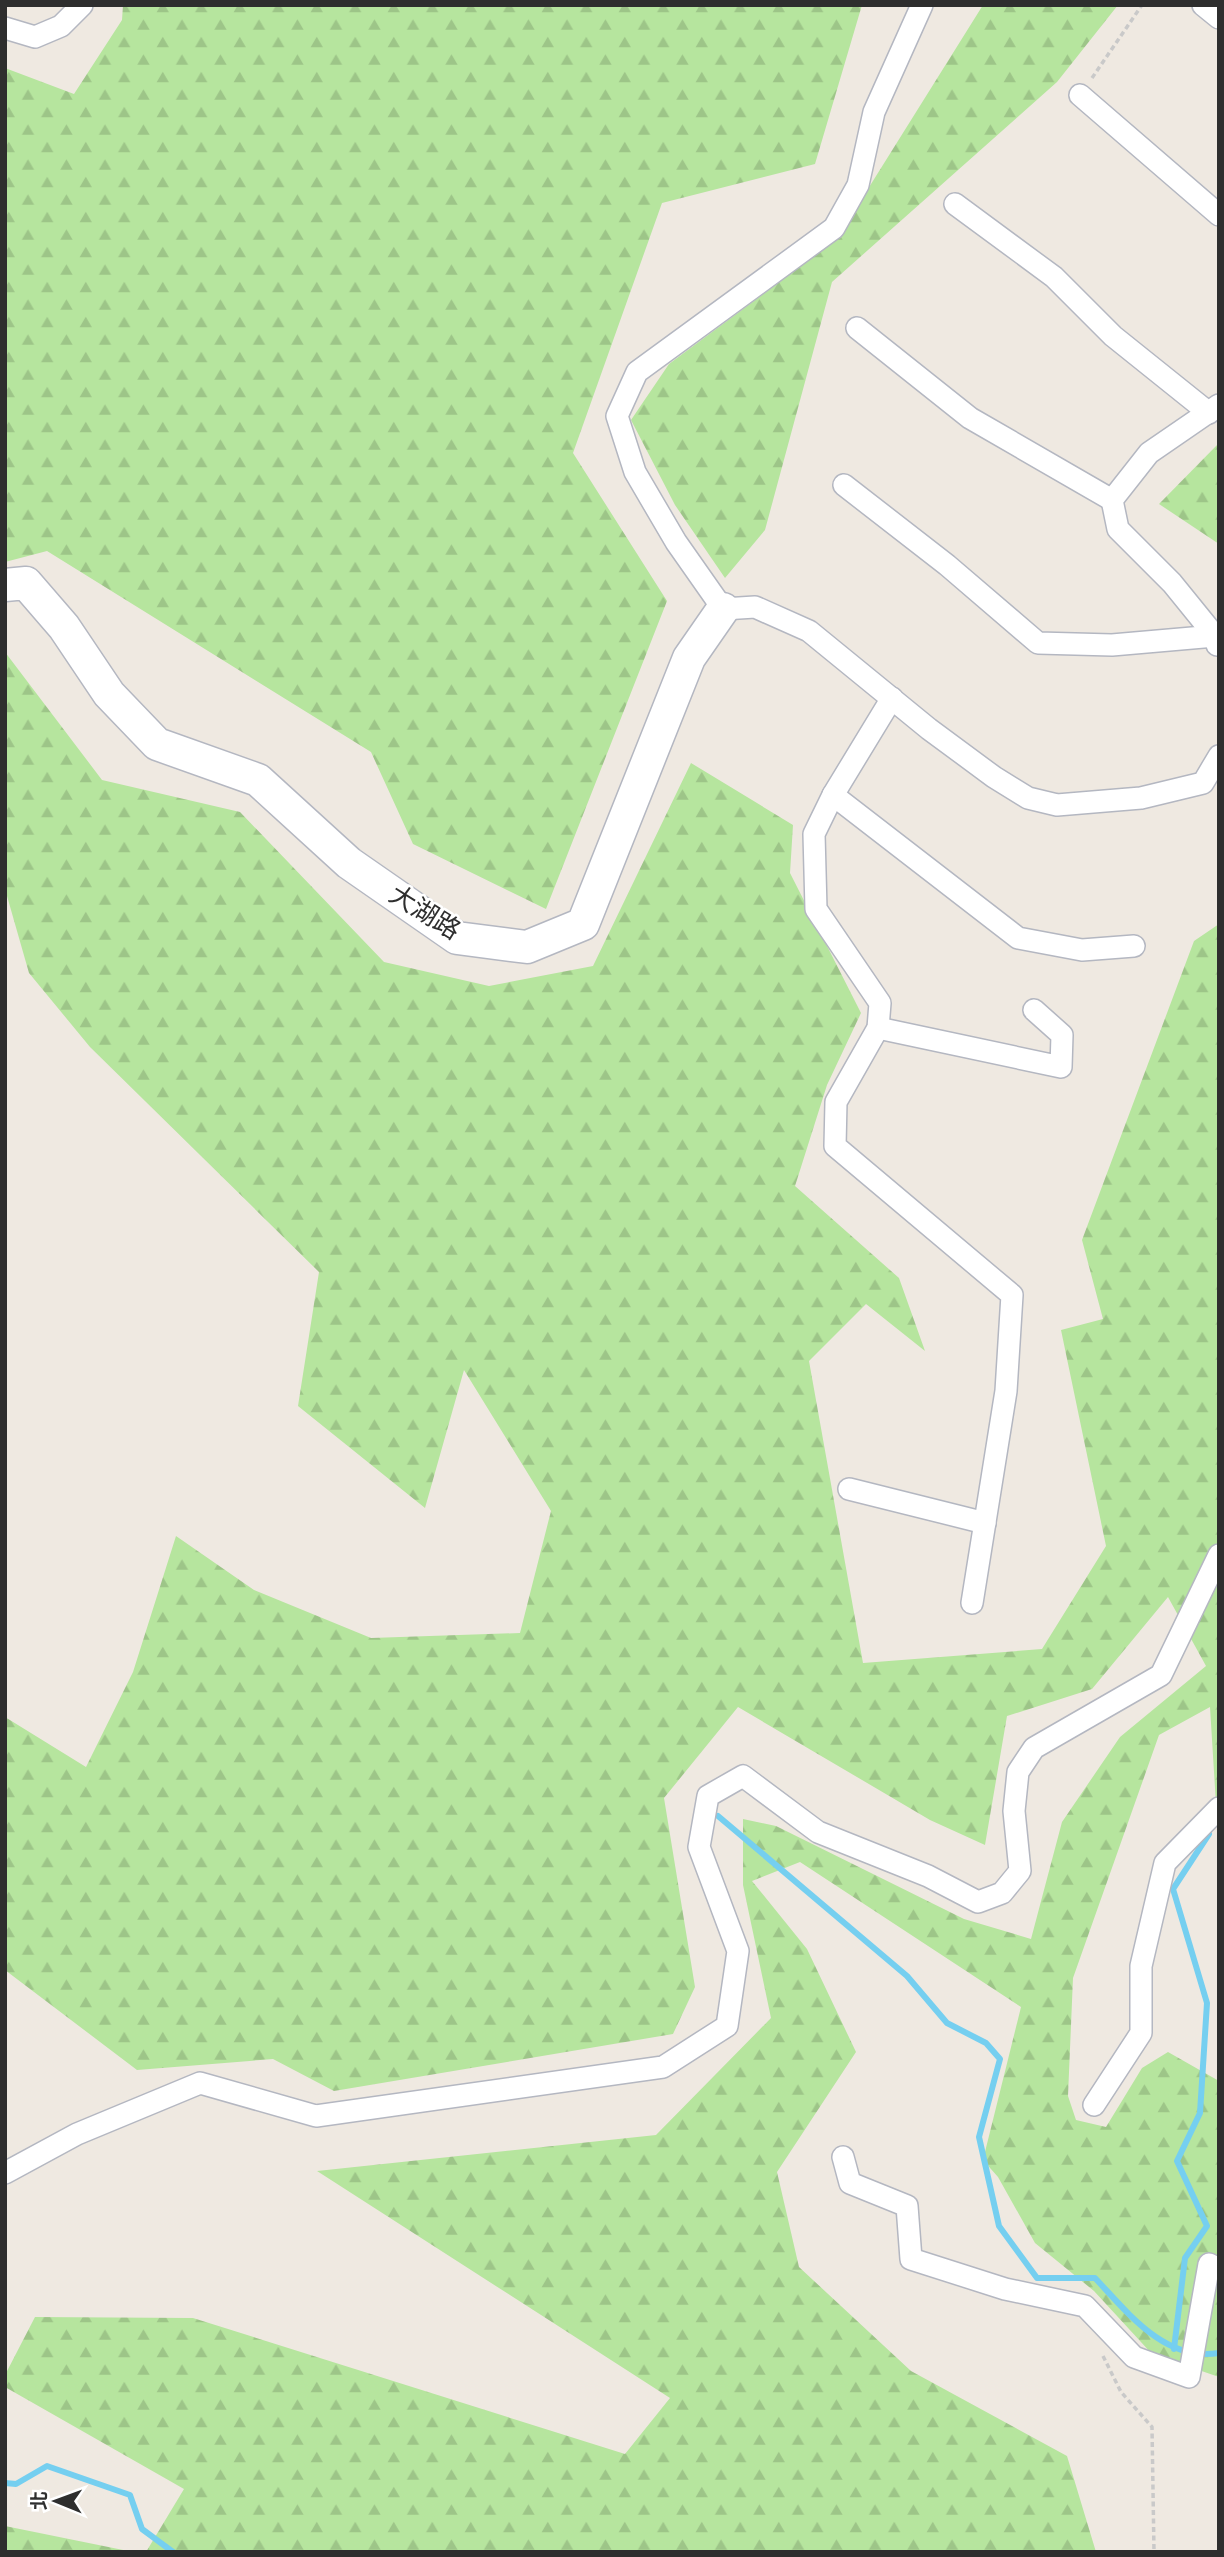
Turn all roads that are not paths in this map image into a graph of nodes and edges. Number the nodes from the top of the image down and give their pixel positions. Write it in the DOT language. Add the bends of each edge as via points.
graph roads {
  1 [pos="82,5"];
  2 [pos="922,5"];
  3 [pos="1203,5"];
  4 [pos="1219,18"];
  5 [pos="5,28"];
  6 [pos="1080,95"];
  7 [pos="955,204"];
  8 [pos="1219,215"];
  9 [pos="857,328"];
  10 [pos="1214,409"];
  11 [pos="844,485"];
  12 [pos="1112,500"];
  13 [pos="5,585"];
  14 [pos="723,609"];
  15 [pos="1217,643"];
  16 [pos="892,698"];
  17 [pos="1219,756"];
  18 [pos="833,795"];
  19 [pos="1134,946"];
  20 [pos="1034,1010"];
  21 [pos="878,1028"];
  22 [pos="849,1489"];
  23 [pos="985,1523"];
  24 [pos="1219,1555"];
  25 [pos="972,1604"];
  26 [pos="1219,1808"];
  27 [pos="1094,2105"];
  28 [pos="842,2157"];
  29 [pos="5,2174"];
  30 [pos="1219,2269"];
  1 -- 5 [label="street" via="61,26 35,37"];
  2 -- 14 [label="street" via="874,112 858,185 834,228 636,372 617,416 635,472"];
  3 -- 4 [label="street"];
  6 -- 8 [label="street"];
  7 -- 10 [label="street" via="1054,276 1113,336"];
  9 -- 12 [label="street" via="970,418"];
  10 -- 12 [label="street" via="1149,453"];
  11 -- 15 [label="street" via="1038,643"];
  12 -- 15 [label="street" via="1118,529 1172,583"];
  13 -- 14 [label="street, 大湖路" via="26,583 64,627 109,694 157,744 258,780 349,863 457,938 527,947 583,924 689,658"];
  14 -- 16 [label="street" via="755,607 808,631"];
  16 -- 17 [label="street" via="994,777 1028,798 1057,805 1141,799 1203,783"];
  16 -- 18 [label="street"];
  18 -- 19 [label="street" via="1018,938 1082,950"];
  18 -- 21 [label="street" via="814,834 816,909 880,1003"];
  20 -- 21 [label="street" via="1062,1035 1060,1067"];
  21 -- 23 [label="street" via="836,1102 835,1146 1012,1294 1006,1391"];
  22 -- 23 [label="street"];
  23 -- 25 [label="street"];
  24 -- 29 [label="street" via="1161,1675 1034,1748 1018,1772 1014,1811 1020,1871 1002,1893 978,1902 928,1876 818,1832 743,1776 708,1796 699,1847 738,1951 727,2026 663,2067 316,2116 200,2083 77,2134"];
  26 -- 27 [label="street" via="1165,1863 1141,1966 1141,2033"];
  28 -- 30 [label="street" via="850,2183 907,2206 911,2259 1005,2289 1085,2306 1134,2357 1189,2377 1209,2264"];
}
